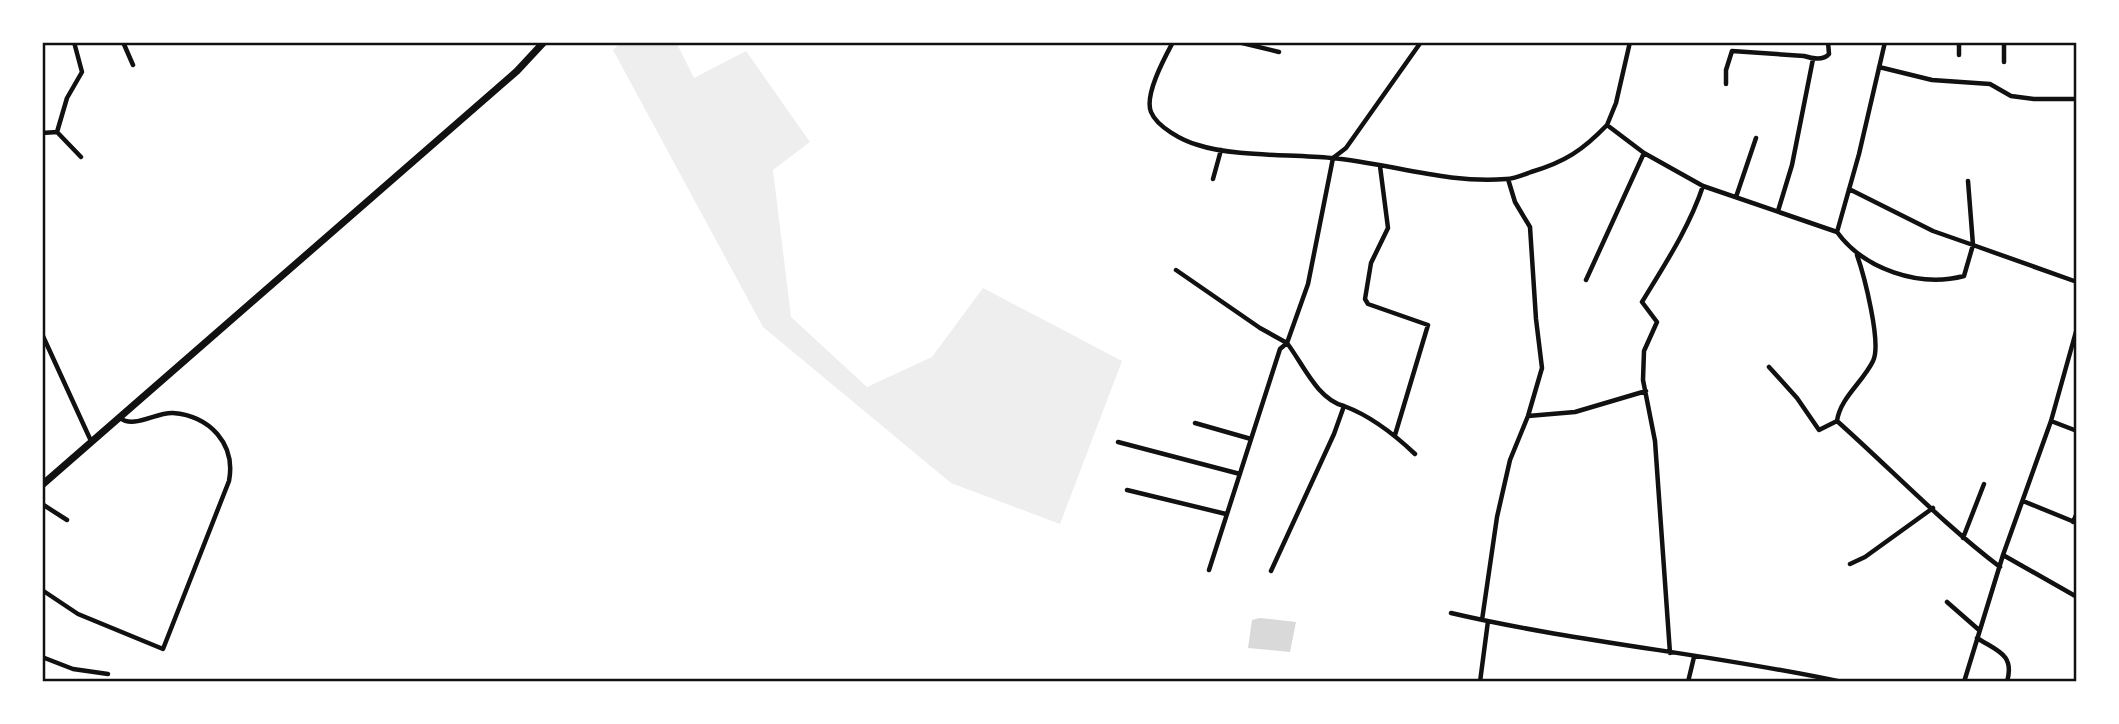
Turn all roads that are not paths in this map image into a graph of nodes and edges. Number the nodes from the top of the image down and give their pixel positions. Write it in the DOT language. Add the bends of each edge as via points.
graph roads {
  1 [pos="74,42"];
  2 [pos="123,42"];
  3 [pos="544,42"];
  4 [pos="1173,42"];
  5 [pos="1238,42"];
  6 [pos="1421,42"];
  7 [pos="1630,42"];
  8 [pos="1828,42"];
  9 [pos="1885,42"];
  10 [pos="1959,42"];
  11 [pos="2004,42"];
  12 [pos="1279,52"];
  13 [pos="1959,55"];
  14 [pos="1813,59"];
  15 [pos="2004,62"];
  16 [pos="133,65"];
  17 [pos="1879,67"];
  18 [pos="1726,84"];
  19 [pos="2077,99"];
  20 [pos="1607,125"];
  21 [pos="42,132"];
  22 [pos="57,132"];
  23 [pos="1756,138"];
  24 [pos="1221,150"];
  25 [pos="1644,153"];
  26 [pos="81,157"];
  27 [pos="1333,158"];
  28 [pos="1380,166"];
  29 [pos="1213,179"];
  30 [pos="1508,179"];
  31 [pos="1968,181"];
  32 [pos="1703,186"];
  33 [pos="1849,189"];
  34 [pos="1736,197"];
  35 [pos="1778,211"];
  36 [pos="1837,232"];
  37 [pos="1973,245"];
  38 [pos="1857,255"];
  39 [pos="1176,270"];
  40 [pos="1586,280"];
  41 [pos="2077,282"];
  42 [pos="2077,328"];
  43 [pos="42,334"];
  44 [pos="1287,343"];
  45 [pos="1769,367"];
  46 [pos="1646,391"];
  47 [pos="1344,406"];
  48 [pos="1528,416"];
  49 [pos="120,418"];
  50 [pos="1837,421"];
  51 [pos="2052,421"];
  52 [pos="1195,423"];
  53 [pos="2077,430"];
  54 [pos="1395,435"];
  55 [pos="1251,439"];
  56 [pos="92,442"];
  57 [pos="1118,442"];
  58 [pos="1415,454"];
  59 [pos="1240,474"];
  60 [pos="1984,484"];
  61 [pos="42,485"];
  62 [pos="1127,490"];
  63 [pos="2023,501"];
  64 [pos="42,504"];
  65 [pos="1933,508"];
  66 [pos="2077,513"];
  67 [pos="1226,514"];
  68 [pos="67,520"];
  69 [pos="2075,523"];
  70 [pos="1963,538"];
  71 [pos="2003,555"];
  72 [pos="1850,564"];
  73 [pos="2000,567"];
  74 [pos="1209,570"];
  75 [pos="1271,570"];
  76 [pos="42,590"];
  77 [pos="2077,597"];
  78 [pos="1947,602"];
  79 [pos="1451,613"];
  80 [pos="1485,621"];
  81 [pos="1979,630"];
  82 [pos="1977,638"];
  83 [pos="1670,653"];
  84 [pos="42,657"];
  85 [pos="1694,657"];
  86 [pos="108,674"];
  87 [pos="1480,682"];
  88 [pos="1688,682"];
  89 [pos="1842,682"];
  90 [pos="1965,682"];
  91 [pos="2007,682"];
  1 -- 22 [label="street" via="82,72 67,98"];
  2 -- 16 [label="street"];
  3 -- 49 [label="main road" via="509,79"];
  4 -- 24 [label="street" via="1159,70 1149,104 1151,113 1179,136"];
  5 -- 12 [label="street"];
  6 -- 27 [label="street" via="1346,148"];
  7 -- 20 [label="street"];
  8 -- 14 [label="street" via="1829,54"];
  9 -- 17 [label="street"];
  10 -- 13 [label="street"];
  11 -- 15 [label="street"];
  14 -- 18 [label="street" via="1732,51"];
  14 -- 35 [label="street"];
  17 -- 19 [label="street" via="1932,80 1990,84 2011,96"];
  17 -- 33 [label="street"];
  20 -- 25 [label="street"];
  20 -- 30 [label="street" via="1563,161"];
  21 -- 22 [label="street"];
  22 -- 26 [label="street"];
  23 -- 34 [label="street"];
  24 -- 27 [label="street"];
  24 -- 29 [label="street"];
  25 -- 32 [label="street"];
  25 -- 40 [label="street"];
  27 -- 28 [label="street"];
  27 -- 44 [label="street" via="1308,284"];
  28 -- 30 [label="street"];
  28 -- 54 [label="street" via="1388,229 1371,263 1365,299 1428,325"];
  30 -- 48 [label="street" via="1530,227 1542,368"];
  31 -- 37 [label="street"];
  32 -- 34 [label="street"];
  32 -- 46 [label="street" via="1693,217 1642,302 1657,322 1644,351"];
  33 -- 36 [label="street"];
  33 -- 37 [label="street"];
  34 -- 35 [label="street"];
  35 -- 36 [label="street"];
  36 -- 38 [label="street"];
  37 -- 38 [label="street" via="1964,276 1955,278 1913,278"];
  37 -- 41 [label="street"];
  38 -- 50 [label="street" via="1875,329 1875,358 1838,409"];
  39 -- 44 [label="street"];
  42 -- 51 [label="street"];
  43 -- 56 [label="street"];
  44 -- 47 [label="street" via="1314,382 1334,403"];
  44 -- 55 [label="street" via="1280,349"];
  45 -- 50 [label="street" via="1819,430"];
  46 -- 48 [label="street" via="1575,412"];
  46 -- 83 [label="street" via="1656,441"];
  47 -- 54 [label="street"];
  47 -- 75 [label="street"];
  48 -- 80 [label="street" via="1510,460 1497,517"];
  49 -- 56 [label="main road"];
  49 -- 76 [label="street" via="131,423 173,413 195,419 219,434 230,457 229,481 163,649 78,614"];
  50 -- 65 [label="street"];
  51 -- 53 [label="street"];
  51 -- 63 [label="street"];
  52 -- 55 [label="street"];
  54 -- 58 [label="street"];
  55 -- 59 [label="street"];
  56 -- 61 [label="main road"];
  57 -- 59 [label="street"];
  59 -- 67 [label="street"];
  60 -- 70 [label="street"];
  62 -- 67 [label="street"];
  63 -- 69 [label="street"];
  63 -- 71 [label="street"];
  64 -- 68 [label="street"];
  65 -- 70 [label="street"];
  65 -- 72 [label="street"];
  66 -- 69 [label="street"];
  67 -- 74 [label="street"];
  70 -- 73 [label="street"];
  71 -- 73 [label="street"];
  71 -- 77 [label="street"];
  73 -- 81 [label="street"];
  78 -- 81 [label="street"];
  79 -- 80 [label="street"];
  80 -- 83 [label="street"];
  80 -- 87 [label="street"];
  81 -- 82 [label="street"];
  82 -- 90 [label="street"];
  82 -- 91 [label="street" via="2006,656 2010,667"];
  83 -- 85 [label="street"];
  84 -- 86 [label="street" via="74,669"];
  85 -- 88 [label="street"];
  85 -- 89 [label="street"];
}
